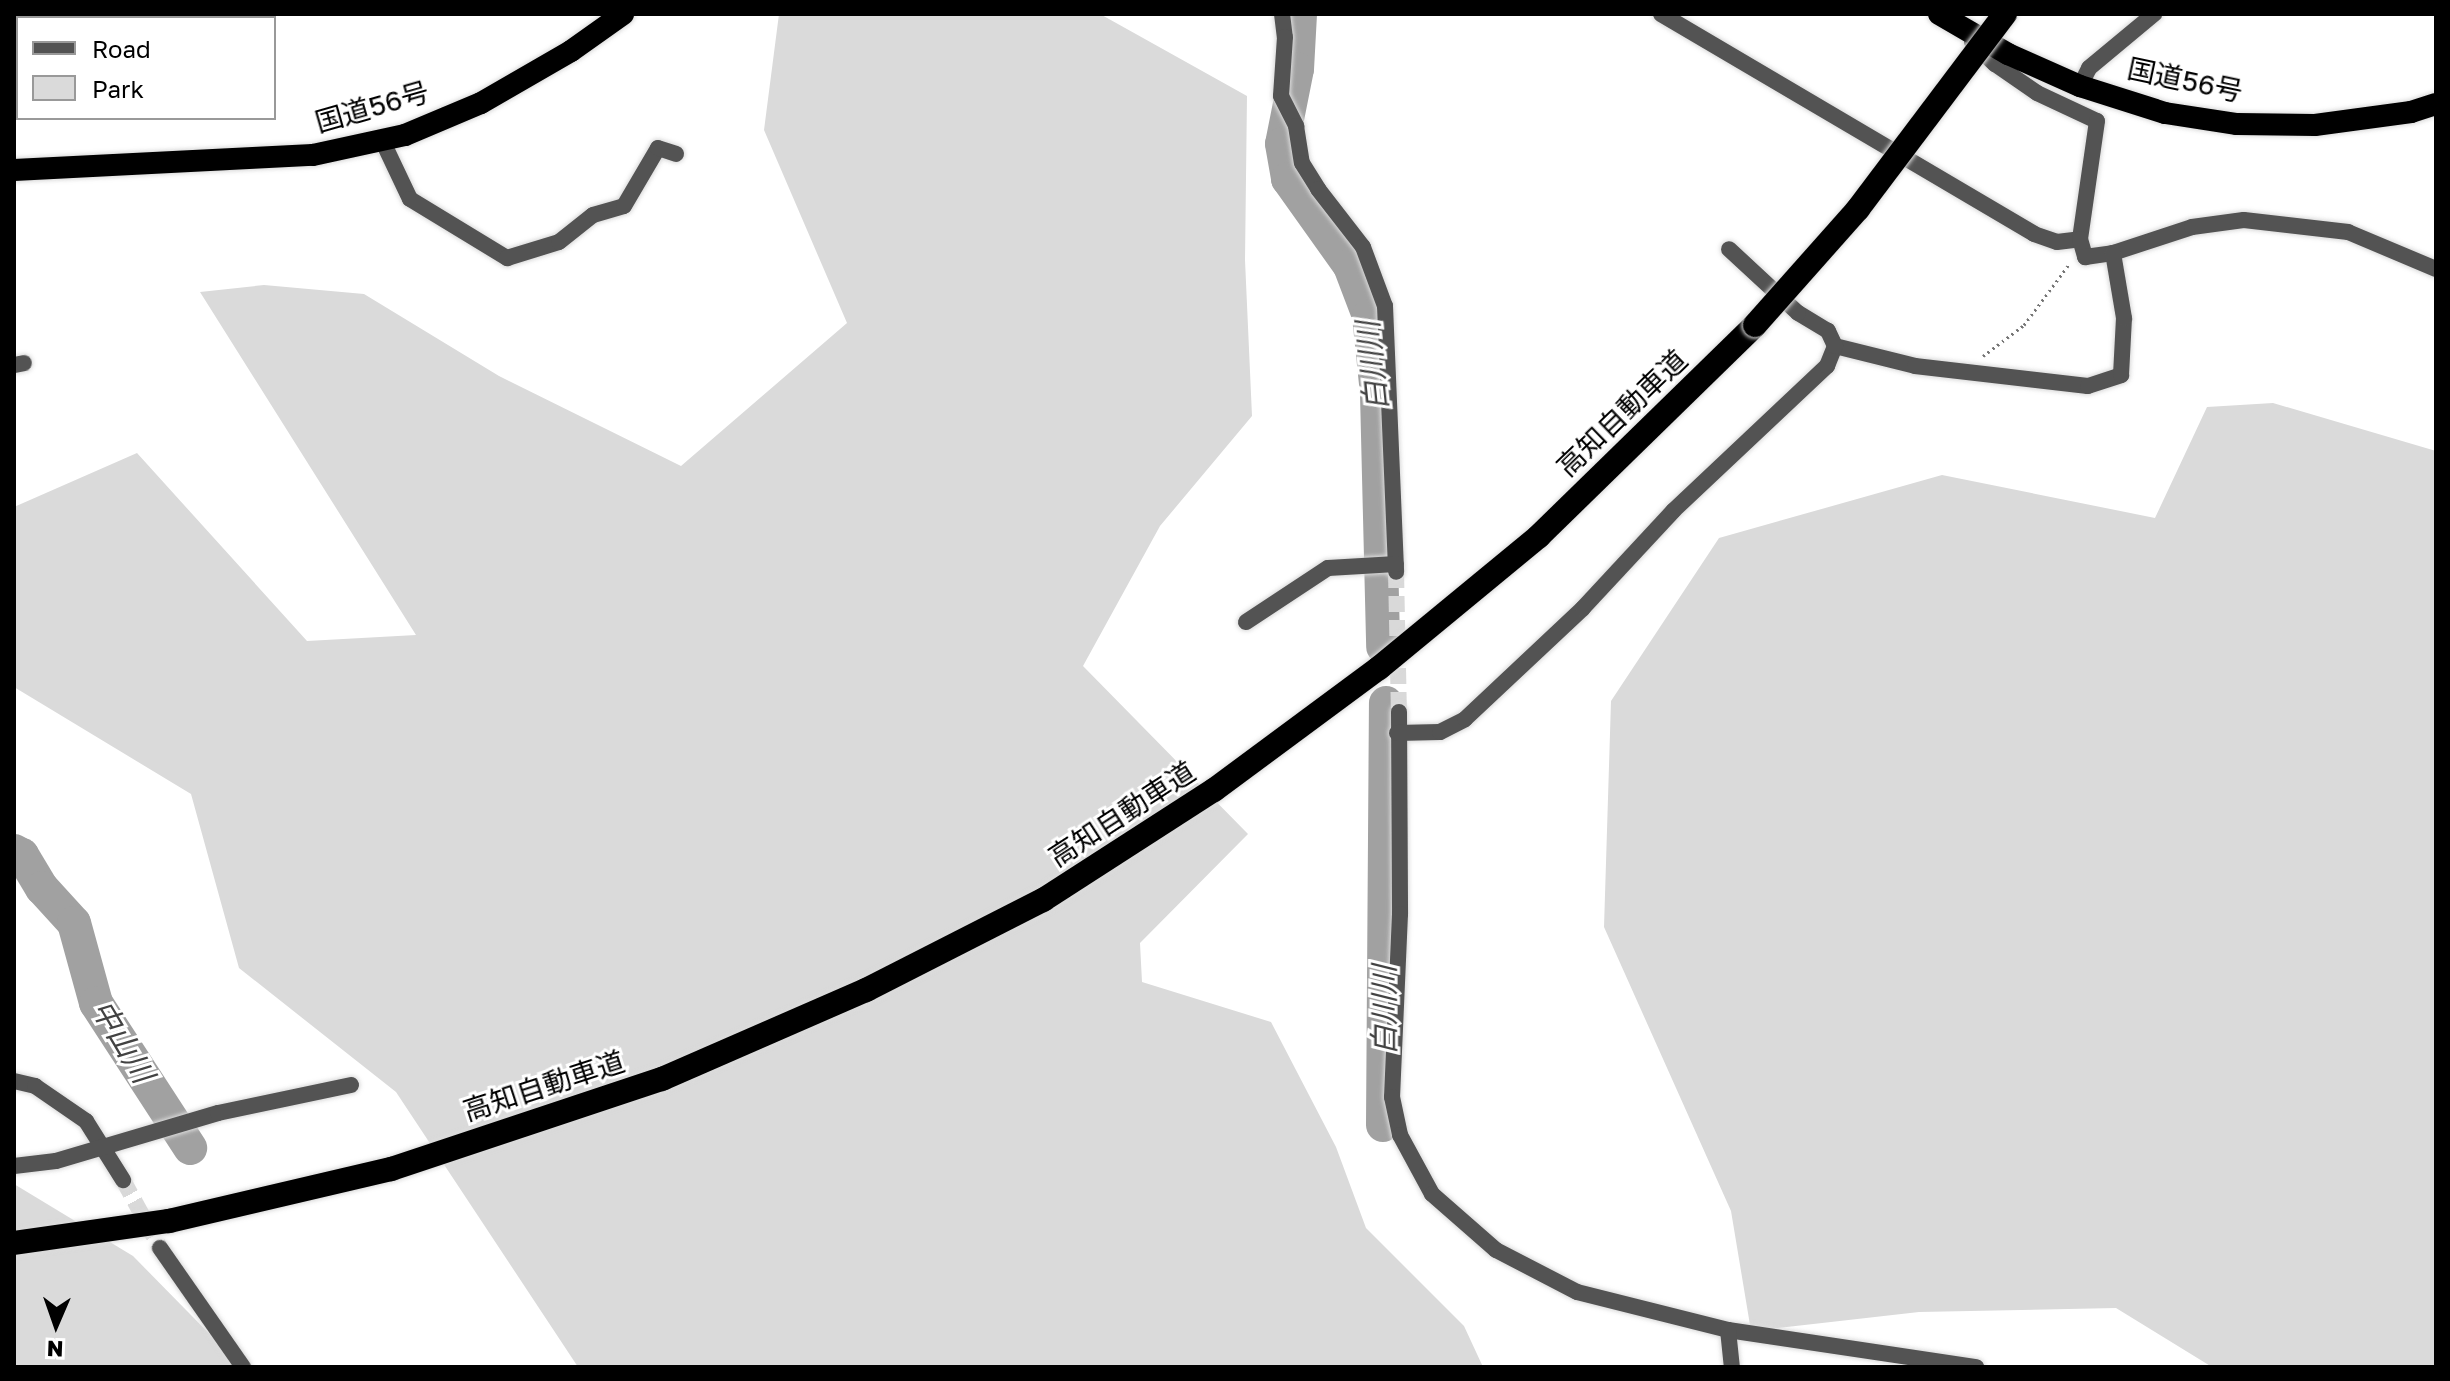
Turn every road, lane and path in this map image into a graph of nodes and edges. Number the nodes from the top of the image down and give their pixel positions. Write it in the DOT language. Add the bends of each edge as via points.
graph roads {
  1 [pos="623,14"];
  2 [pos="1282,14"];
  3 [pos="1661,14"];
  4 [pos="2005,14"];
  5 [pos="2154,14"];
  6 [pos="1942,16"];
  7 [pos="2080,86"];
  8 [pos="2436,104"];
  9 [pos="382,140"];
  10 [pos="676,154"];
  11 [pos="14,170"];
  12 [pos="2080,239"];
  13 [pos="1729,249"];
  14 [pos="2113,253"];
  15 [pos="2085,257"];
  16 [pos="2436,269"];
  17 [pos="1835,346"];
  18 [pos="1970,371"];
  19 [pos="1246,622"];
  20 [pos="1399,712"];
  21 [pos="1397,733"];
  22 [pos="14,1081"];
  23 [pos="351,1085"];
  24 [pos="103,1147"];
  25 [pos="14,1166"];
  26 [pos="123,1180"];
  27 [pos="14,1243"];
  28 [pos="160,1248"];
  29 [pos="1728,1330"];
  30 [pos="243,1367"];
  31 [pos="1732,1367"];
  32 [pos="1976,1367"];
  1 -- 9 [label="highway, 国道56号" via="481,103"];
  2 -- 19 [label="street" via="1281,96 1296,126 1302,163 1363,247 1385,306 1396,568 1328,568"];
  3 -- 12 [label="street" via="2034,234 2057,242"];
  4 -- 27 [label="highway, 高知自動車道, bridge" via="1858,209 1755,325 1539,536 1379,668 1214,790 1043,900 866,990 647,1084 391,1169 169,1221"];
  5 -- 7 [label="street" via="2089,68"];
  6 -- 7 [label="highway, 国道56号" via="2008,54"];
  6 -- 12 [label="street" via="2026,86 2097,121"];
  7 -- 8 [label="highway, 国道56号" via="2165,113 2237,124 2315,125"];
  9 -- 10 [label="street" via="410,199 507,258 559,242 593,215 624,206 658,148"];
  9 -- 11 [label="highway, 国道56号" via="313,155"];
  12 -- 15 [label="street"];
  13 -- 17 [label="street" via="1798,313 1828,331"];
  14 -- 15 [label="street"];
  14 -- 16 [label="street" via="2192,227 2244,220 2348,232"];
  14 -- 18 [label="street" via="2124,318 2121,375 2076,386"];
  15 -- 18 [label="path" via="2072,260 2024,325"];
  17 -- 18 [label="street" via="1915,366"];
  17 -- 21 [label="street" via="1827,366 1465,719 1440,732"];
  20 -- 21 [label="street"];
  21 -- 29 [label="street" via="1400,914 1392,1097 1400,1135 1417,1171 1458,1220 1535,1273 1577,1292"];
  22 -- 24 [label="street" via="35,1086 86,1121"];
  23 -- 24 [label="street" via="218,1113"];
  24 -- 25 [label="street"];
  24 -- 26 [label="street"];
  28 -- 30 [label="street"];
  29 -- 31 [label="street"];
  29 -- 32 [label="street"];
}
